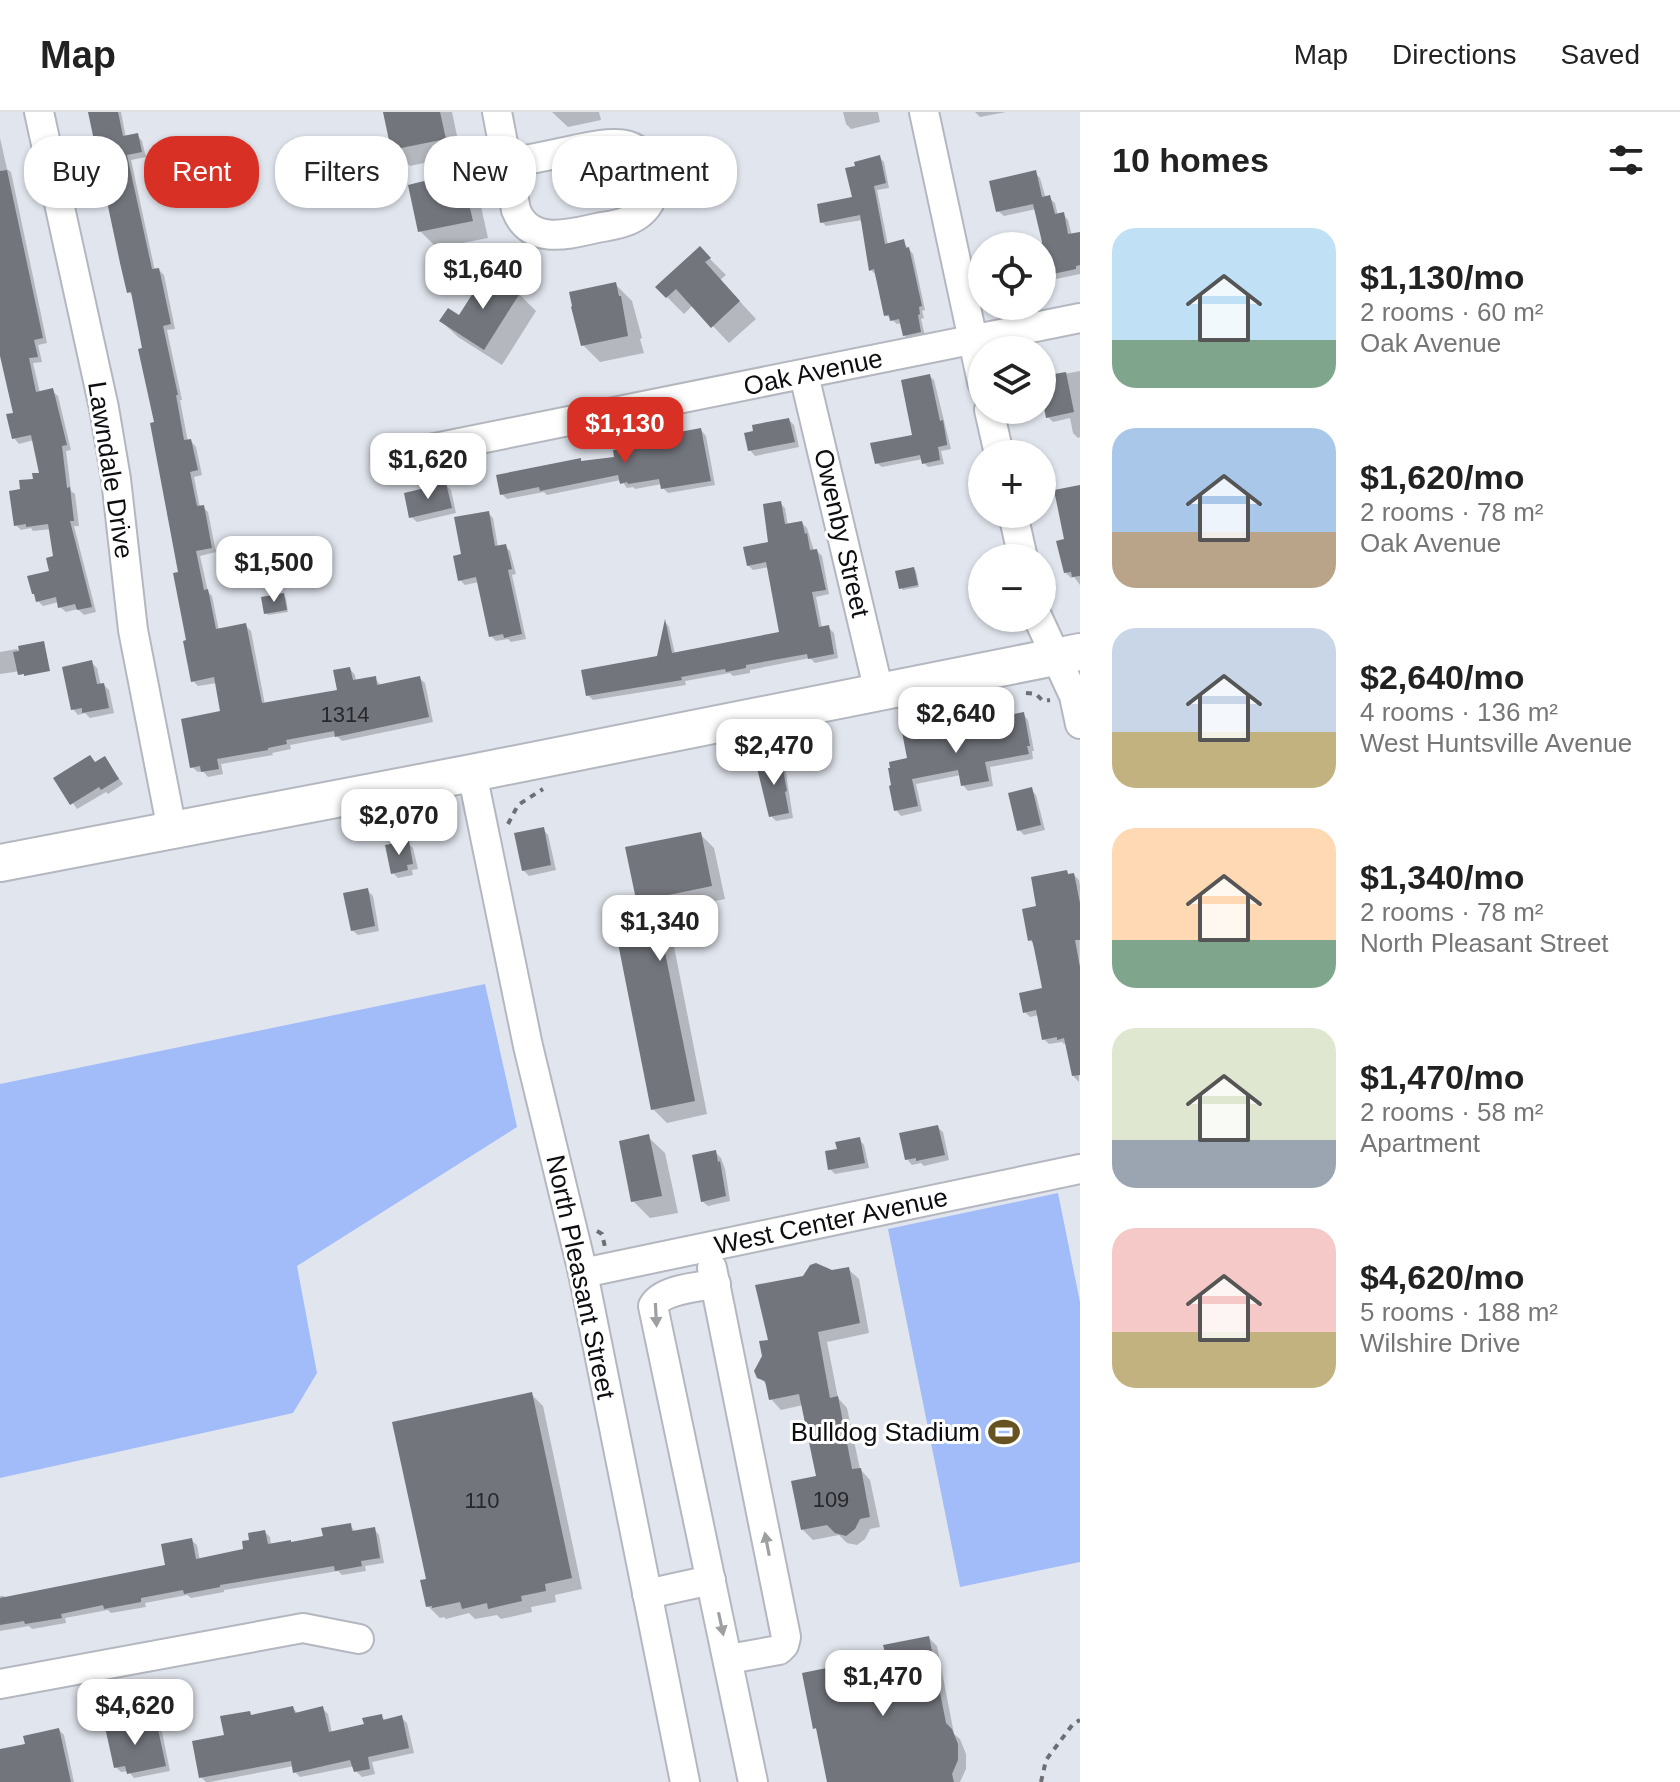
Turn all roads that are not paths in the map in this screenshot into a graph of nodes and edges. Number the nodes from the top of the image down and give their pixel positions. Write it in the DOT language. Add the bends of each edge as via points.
graph roads {
  1 [pos="39,112"];
  2 [pos="497,112"];
  3 [pos="924,112"];
  4 [pos="502,136"];
  5 [pos="507,164"];
  6 [pos="1080,318"];
  7 [pos="971,336"];
  8 [pos="992,336"];
  9 [pos="968,341"];
  10 [pos="804,375"];
  11 [pos="405,454"];
  12 [pos="1049,632"];
  13 [pos="1068,655"];
  14 [pos="879,692"];
  15 [pos="1077,710"];
  16 [pos="472,773"];
  17 [pos="172,830"];
  18 [pos="0,863"];
  19 [pos="1080,1169"];
  20 [pos="708,1247"];
  21 [pos="596,1271"];
  22 [pos="716,1284"];
  23 [pos="711,1580"];
  24 [pos="647,1594"];
  25 [pos="359,1639"];
  26 [pos="729,1659"];
  27 [pos="0,1684"];
  28 [pos="685,1782"];
  29 [pos="753,1782"];
  1 -- 17 [label="street, Lawndale Drive" via="104,408 133,630"];
  2 -- 4 [label="street"];
  3 -- 7 [label="street"];
  5 -- 5 [label="street" via="518,216 551,236 625,223 644,210 655,188 644,154 625,144"];
  6 -- 8 [label="street, Oak Avenue"];
  9 -- 10 [label="street, Oak Avenue"];
  10 -- 11 [label="street, Oak Avenue"];
  10 -- 14 [label="street, Owenby Street"];
  12 -- 13 [label="street"];
  13 -- 14 [label="main road"];
  13 -- 15 [label="street"];
  14 -- 16 [label="main road"];
  16 -- 17 [label="main road"];
  16 -- 21 [label="street, North Pleasant Street" via="528,1046"];
  17 -- 18 [label="main road"];
  19 -- 20 [label="street, West Center Avenue"];
  20 -- 21 [label="street, West Center Avenue"];
  20 -- 22 [label="street"];
  21 -- 24 [label="street, North Pleasant Street"];
  22 -- 23 [label="street, one-way" via="666,1294 653,1306"];
  26 -- 22 [label="street, one-way" via="779,1650 786,1637"];
  23 -- 24 [label="street"];
  23 -- 26 [label="street, one-way"];
  24 -- 28 [label="street, North Pleasant Street"];
  25 -- 27 [label="street" via="303,1628"];
  26 -- 29 [label="street"];
}
